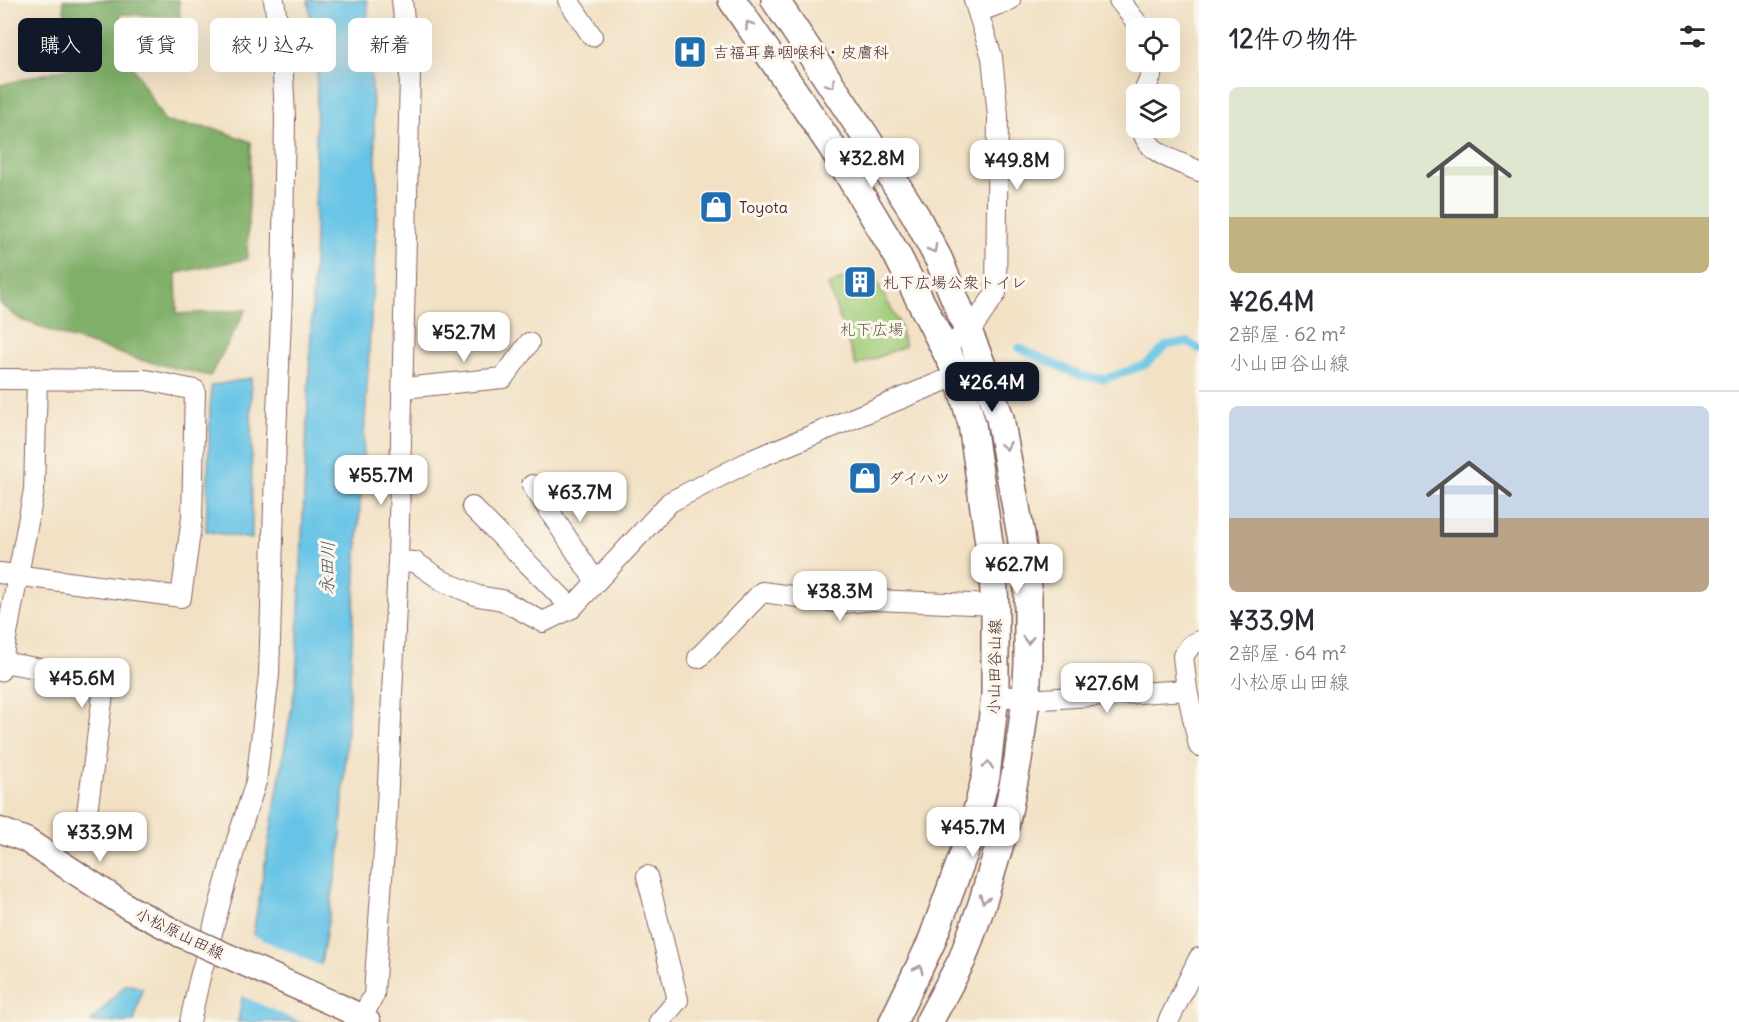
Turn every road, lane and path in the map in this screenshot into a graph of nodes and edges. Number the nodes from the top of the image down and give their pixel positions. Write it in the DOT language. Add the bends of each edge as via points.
graph roads {
  1 [pos="274,0"];
  2 [pos="402,0"];
  3 [pos="568,0"];
  4 [pos="732,0"];
  5 [pos="775,0"];
  6 [pos="1010,0"];
  7 [pos="1119,0"];
  8 [pos="976,6"];
  9 [pos="1133,18"];
  10 [pos="592,36"];
  11 [pos="1145,138"];
  12 [pos="1199,171"];
  13 [pos="969,334"];
  14 [pos="529,343"];
  15 [pos="943,344"];
  16 [pos="958,375"];
  17 [pos="0,379"];
  18 [pos="37,380"];
  19 [pos="403,388"];
  20 [pos="532,485"];
  21 [pos="472,507"];
  22 [pos="399,561"];
  23 [pos="9,575"];
  24 [pos="596,582"];
  25 [pos="995,605"];
  26 [pos="572,608"];
  27 [pos="1199,641"];
  28 [pos="698,658"];
  29 [pos="1,667"];
  30 [pos="1187,690"];
  31 [pos="995,696"];
  32 [pos="1026,698"];
  33 [pos="1199,747"];
  34 [pos="87,812"];
  35 [pos="0,830"];
  36 [pos="647,876"];
  37 [pos="1199,958"];
  38 [pos="357,1015"];
  39 [pos="190,1022"];
  40 [pos="659,1022"];
  41 [pos="893,1022"];
  42 [pos="929,1022"];
  43 [pos="1168,1022"];
  1 -- 39 [label="street" via="285,118 269,675 256,782"];
  2 -- 19 [label="street" via="410,76"];
  3 -- 10 [label="street"];
  15 -- 4 [label="main road, 小山田谷山線, one-way" via="867,203"];
  5 -- 13 [label="main road, 小山田谷山線, one-way" via="915,216 939,260"];
  6 -- 8 [label="street"];
  7 -- 9 [label="street"];
  8 -- 13 [label="street" via="992,57 998,116 996,293"];
  11 -- 12 [label="street" via="1155,150"];
  13 -- 15 [label="street"];
  13 -- 32 [label="main road, 小山田谷山線, one-way" via="1000,418 1022,535 1028,587"];
  14 -- 19 [label="street" via="503,378"];
  15 -- 16 [label="main road, 小山田谷山線"];
  16 -- 24 [label="street" via="752,460 670,502"];
  16 -- 25 [label="main road, 小山田谷山線" via="972,424"];
  17 -- 18 [label="street"];
  18 -- 23 [label="street" via="34,490"];
  18 -- 23 [label="street" via="146,380 195,390 192,518 181,597"];
  19 -- 22 [label="street"];
  20 -- 24 [label="street"];
  21 -- 26 [label="street"];
  22 -- 26 [label="street" via="416,562 443,581 478,596 502,600 543,622"];
  22 -- 38 [label="street" via="374,995"];
  23 -- 29 [label="street"];
  24 -- 26 [label="street"];
  25 -- 28 [label="street" via="875,600 843,603 762,592"];
  25 -- 31 [label="main road, 小山田谷山線"];
  27 -- 30 [label="street" via="1183,656"];
  29 -- 34 [label="street" via="105,680"];
  30 -- 32 [label="street"];
  30 -- 33 [label="street"];
  31 -- 32 [label="street"];
  41 -- 31 [label="main road, 小山田谷山線, one-way" via="931,943 971,834 987,776"];
  32 -- 42 [label="main road, 小山田谷山線, one-way" via="1005,827 992,871 962,960"];
  35 -- 38 [label="street, 小松原山田線, bridge" via="26,840 128,907 182,935"];
  36 -- 40 [label="street" via="678,1000"];
  37 -- 43 [label="street"];
}
